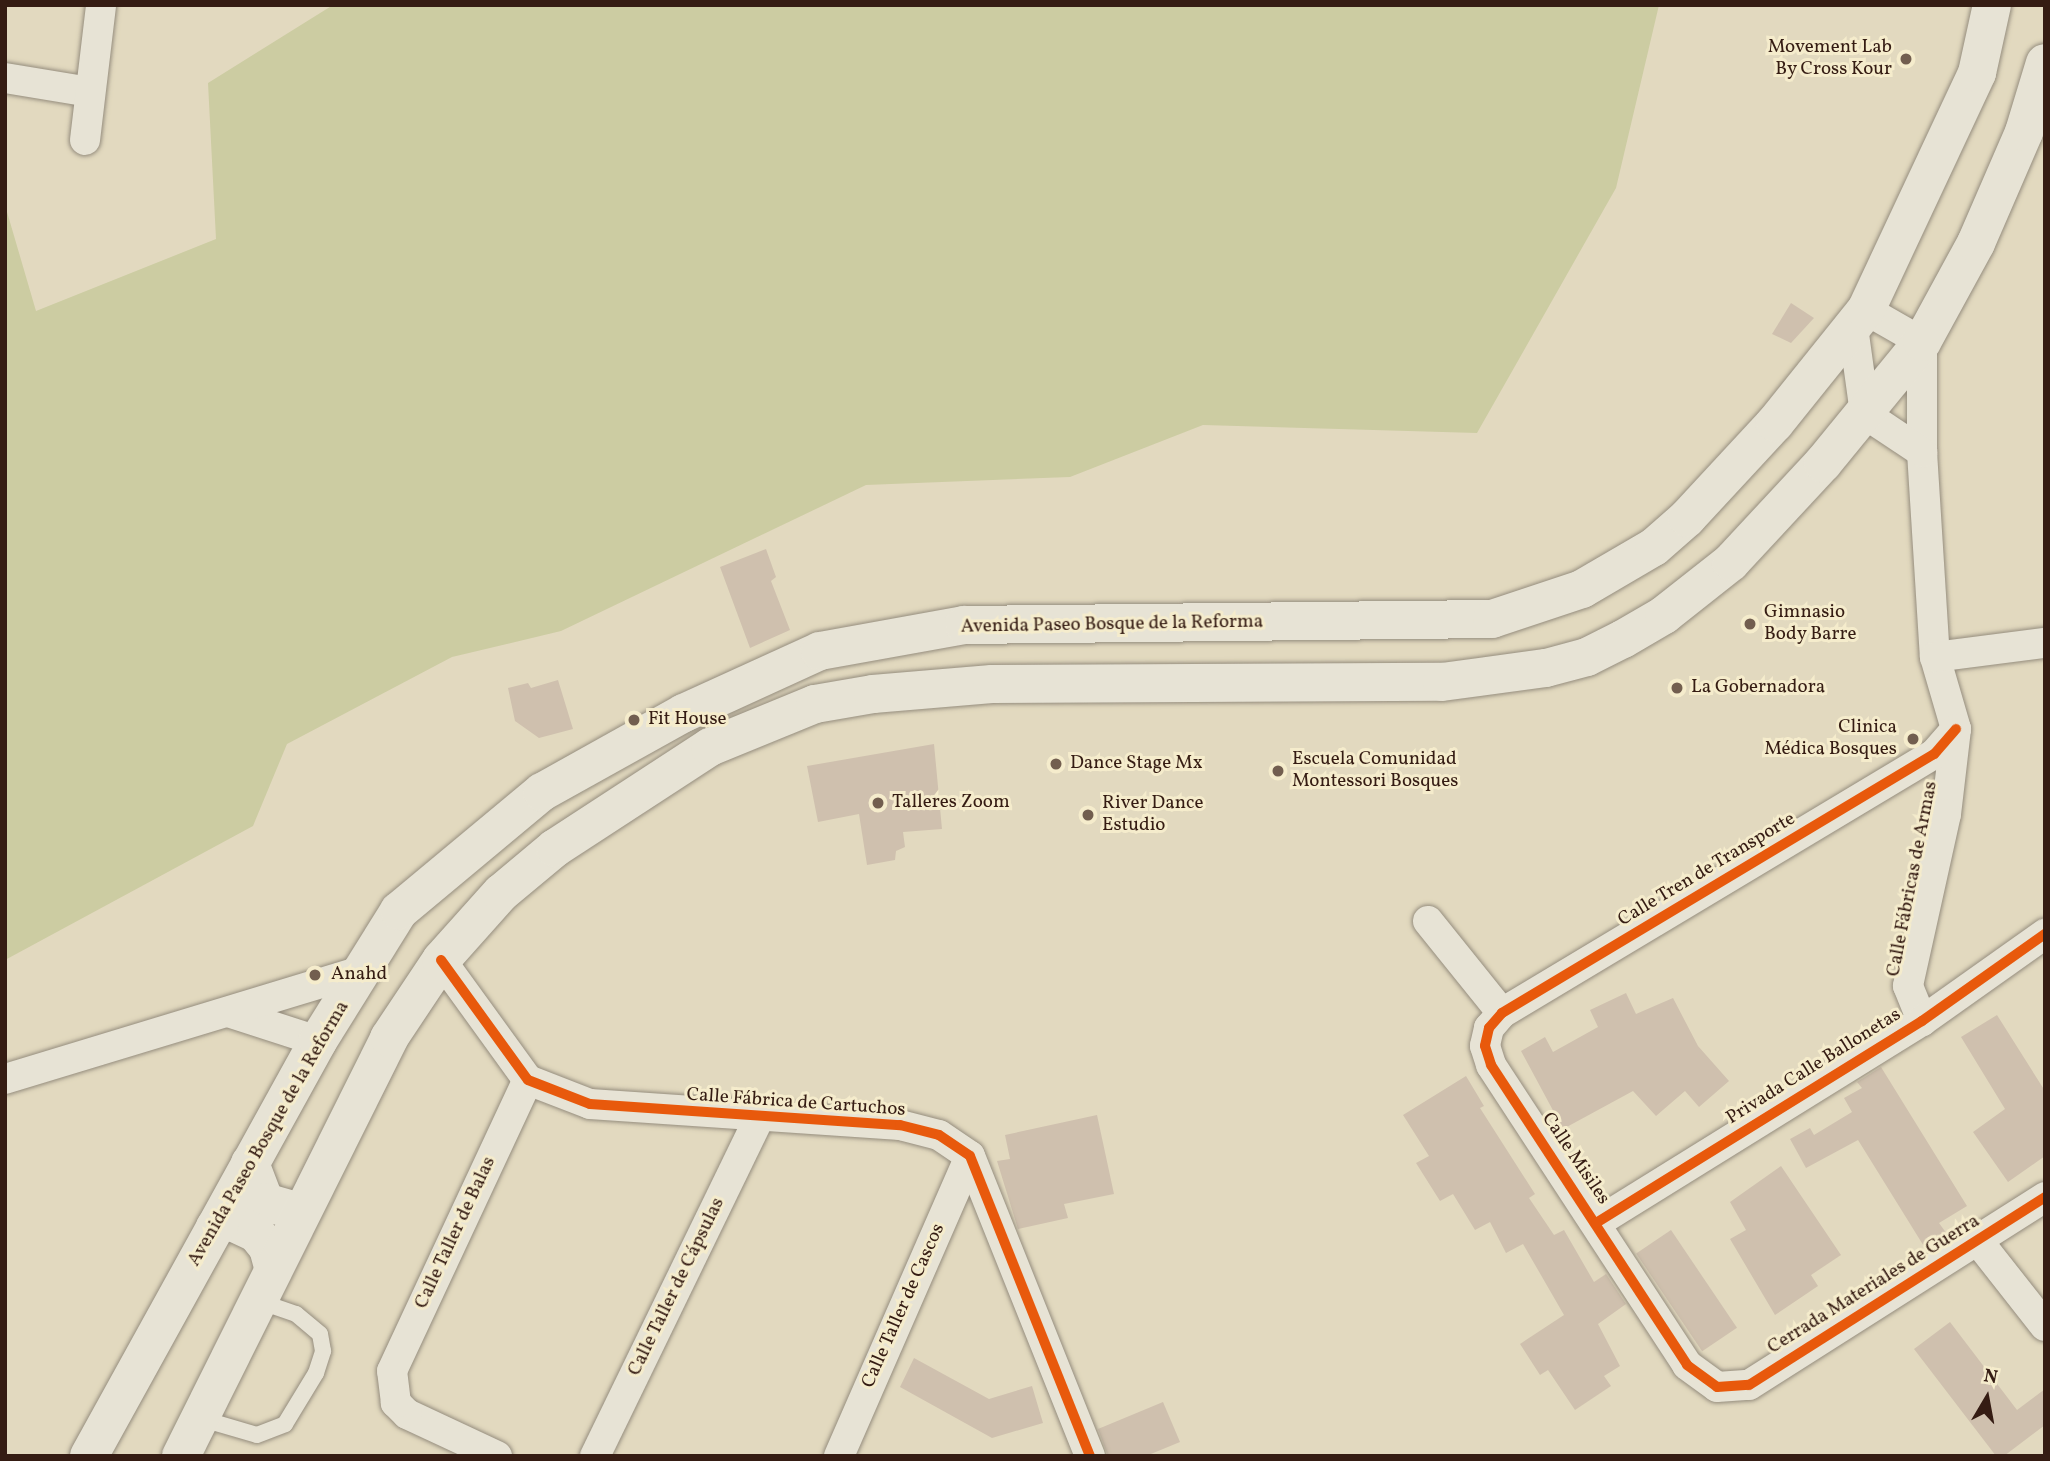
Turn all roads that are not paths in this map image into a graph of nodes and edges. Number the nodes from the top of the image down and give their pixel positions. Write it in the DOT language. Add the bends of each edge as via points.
graph roads {
  1 [pos="101,5"];
  2 [pos="1992,5"];
  3 [pos="2045,63"];
  4 [pos="5,78"];
  5 [pos="90,92"];
  6 [pos="85,140"];
  7 [pos="1860,319"];
  8 [pos="1922,342"];
  9 [pos="1805,388"];
  10 [pos="1861,418"];
  11 [pos="1922,452"];
  12 [pos="988,625"];
  13 [pos="1066,625"];
  14 [pos="2045,643"];
  15 [pos="1935,657"];
  16 [pos="992,684"];
  17 [pos="1057,686"];
  18 [pos="1956,729"];
  19 [pos="1428,921"];
  20 [pos="2045,934"];
  21 [pos="441,960"];
  22 [pos="363,970"];
  23 [pos="228,1012"];
  24 [pos="1502,1013"];
  25 [pos="1922,1020"];
  26 [pos="318,1041"];
  27 [pos="5,1079"];
  28 [pos="528,1080"];
  29 [pos="759,1118"];
  30 [pos="970,1156"];
  31 [pos="250,1163"];
  32 [pos="2045,1197"];
  33 [pos="300,1212"];
  34 [pos="1596,1223"];
  35 [pos="215,1227"];
  36 [pos="1979,1241"];
  37 [pos="266,1284"];
  38 [pos="2045,1326"];
  39 [pos="1717,1387"];
  40 [pos="199,1418"];
  41 [pos="1082,1448"];
  42 [pos="89,1456"];
  43 [pos="181,1456"];
  44 [pos="497,1456"];
  45 [pos="595,1456"];
  46 [pos="839,1456"];
  1 -- 5 [label="street"];
  2 -- 7 [label="main road, Avenida Paseo Bosque de la Reforma" via="1972,85"];
  3 -- 8 [label="main road" via="2024,132 1976,243"];
  4 -- 5 [label="street"];
  5 -- 6 [label="street"];
  7 -- 8 [label="street"];
  7 -- 9 [label="main road, Avenida Paseo Bosque de la Reforma"];
  7 -- 10 [label="street"];
  8 -- 10 [label="main road"];
  8 -- 11 [label="street, Calle Fábricas de Armas"];
  9 -- 10 [label="main road" via="1822,383 1844,389"];
  9 -- 13 [label="main road, Avenida Paseo Bosque de la Reforma" via="1687,518 1654,547 1582,589 1543,605 1492,619 1428,622"];
  10 -- 11 [label="street"];
  10 -- 17 [label="main road" via="1731,562 1664,615 1587,657 1546,668 1442,681"];
  11 -- 15 [label="street, Calle Fábricas de Armas"];
  12 -- 13 [label="main road, Avenida Paseo Bosque de la Reforma"];
  12 -- 16 [label="main road" via="1013,641 1016,656 1008,673"];
  12 -- 22 [label="main road, Avenida Paseo Bosque de la Reforma" via="820,651 636,739 542,792 400,911"];
  13 -- 17 [label="main road" via="1042,654 1045,674"];
  14 -- 15 [label="street"];
  15 -- 18 [label="street, Calle Fábricas de Armas"];
  16 -- 17 [label="main road"];
  16 -- 21 [label="main road" via="815,704 710,747 555,848 501,893"];
  18 -- 24 [label="street, Calle Tren de Transporte" via="1934,754"];
  18 -- 25 [label="street, Calle Fábricas de Armas" via="1946,814 1908,985"];
  19 -- 24 [label="street"];
  20 -- 25 [label="street, Privada Calle Ballonetas"];
  21 -- 28 [label="street"];
  21 -- 33 [label="main road" via="389,1038"];
  22 -- 23 [label="street"];
  22 -- 26 [label="main road, Avenida Paseo Bosque de la Reforma"];
  23 -- 26 [label="street"];
  23 -- 27 [label="street"];
  24 -- 34 [label="street, Calle Misiles" via="1489,1028 1485,1046 1491,1065"];
  25 -- 34 [label="street, Privada Calle Ballonetas"];
  26 -- 31 [label="main road, Avenida Paseo Bosque de la Reforma"];
  28 -- 29 [label="street, Calle Fábrica de Cartuchos" via="590,1104"];
  28 -- 44 [label="street, Calle Taller de Balas" via="392,1371 396,1403 407,1413"];
  29 -- 30 [label="street, Calle Fábrica de Cartuchos" via="900,1125 939,1135"];
  29 -- 45 [label="street, Calle Taller de Cápsulas"];
  30 -- 41 [label="street"];
  30 -- 46 [label="street, Calle Taller de Cascos"];
  31 -- 33 [label="main road" via="265,1202"];
  31 -- 35 [label="main road, Avenida Paseo Bosque de la Reforma"];
  32 -- 36 [label="street, Cerrada Materiales de Guerra"];
  33 -- 37 [label="main road"];
  34 -- 39 [label="street, Calle Misiles" via="1687,1365"];
  35 -- 37 [label="main road" via="230,1221 256,1233 268,1248"];
  35 -- 42 [label="main road, Avenida Paseo Bosque de la Reforma"];
  36 -- 38 [label="street"];
  36 -- 39 [label="street, Cerrada Materiales de Guerra" via="1749,1385"];
  37 -- 40 [label="main road"];
  37 -- 40 [label="lane" via="320,1334 323,1351 316,1373 285,1424 257,1435"];
  40 -- 43 [label="main road"];
}
